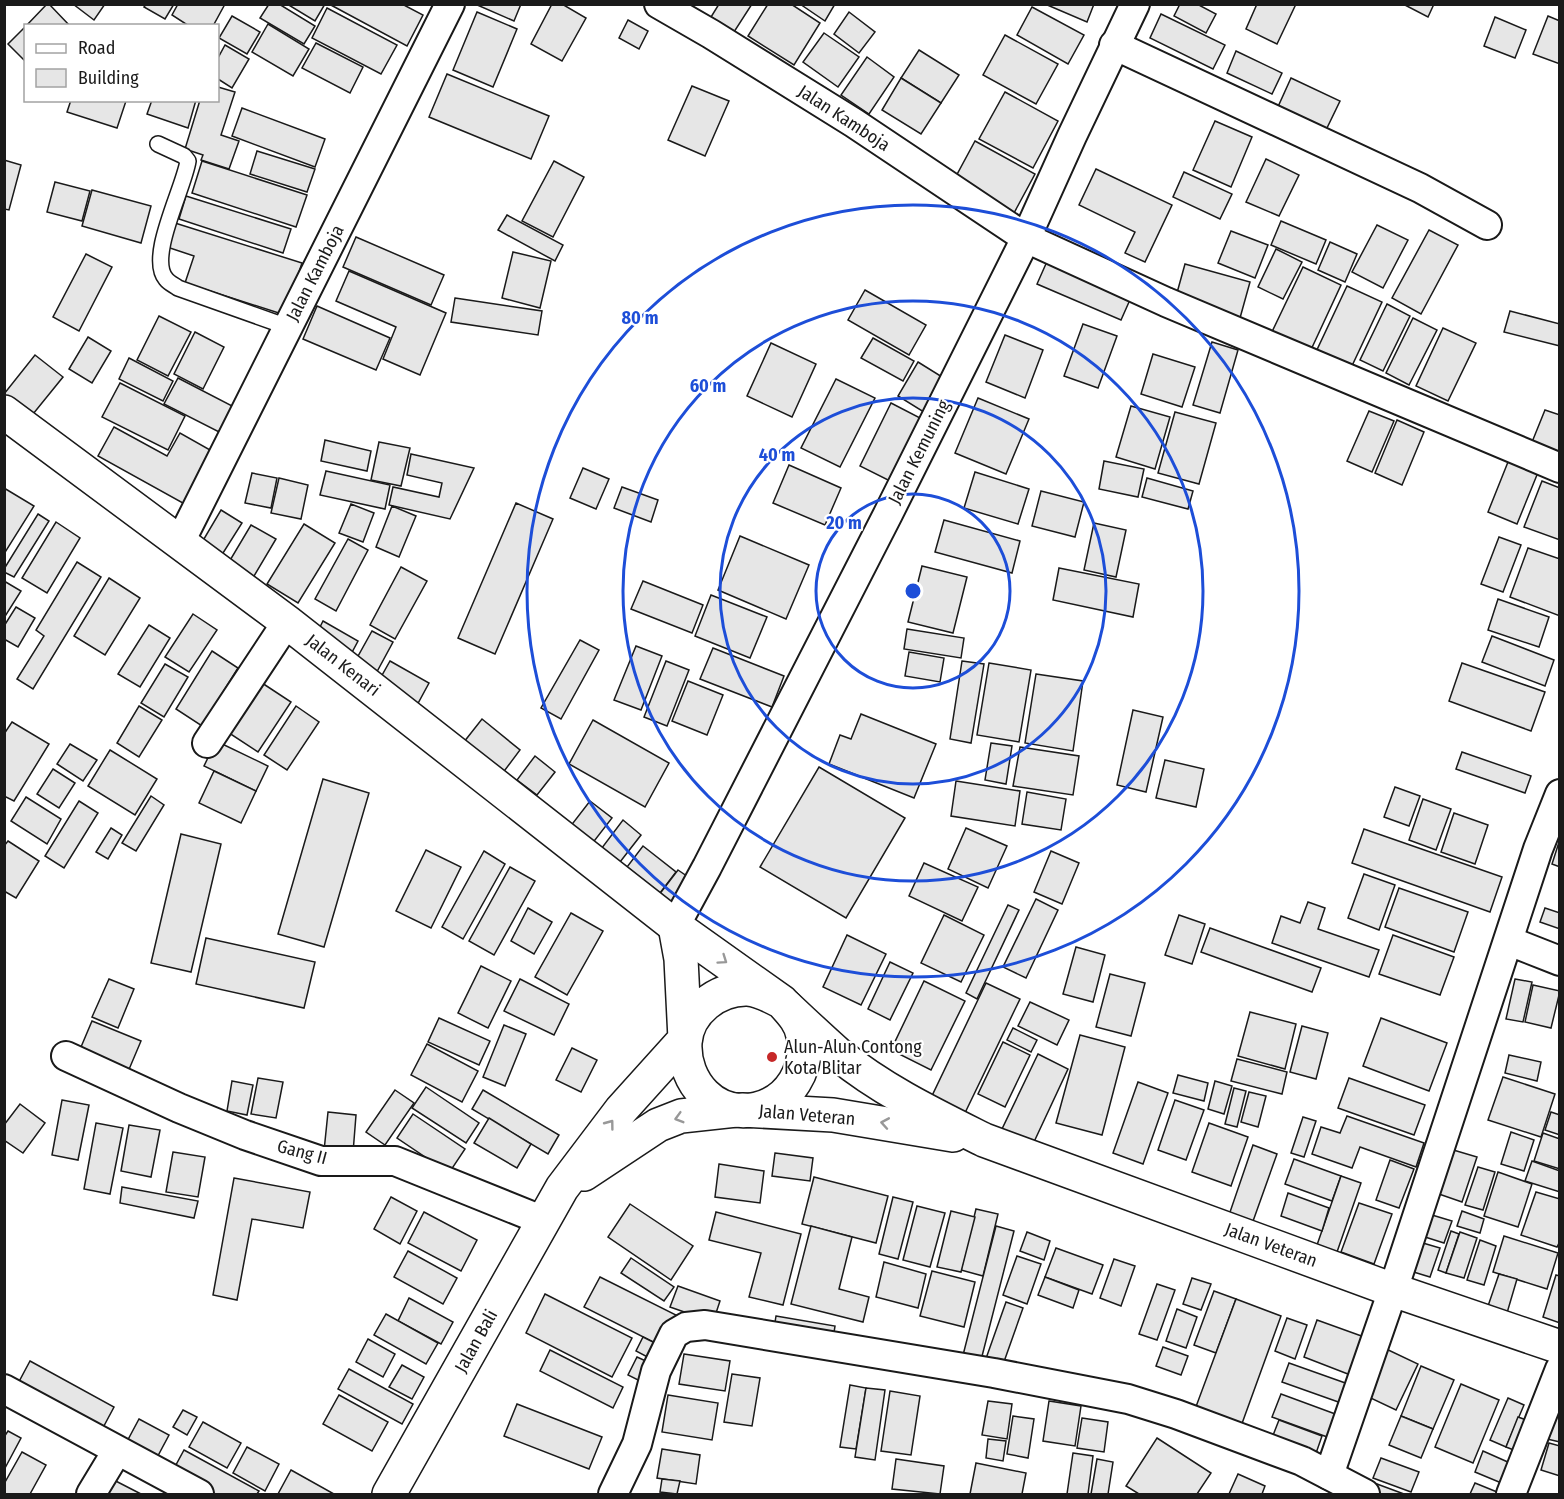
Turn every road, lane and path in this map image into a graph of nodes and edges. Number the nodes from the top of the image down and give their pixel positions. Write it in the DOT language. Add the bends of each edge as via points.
graph roads {
  1 [pos="450,4"];
  2 [pos="658,4"];
  3 [pos="1135,4"];
  4 [pos="1114,45"];
  5 [pos="158,144"];
  6 [pos="1487,225"];
  7 [pos="1026,238"];
  8 [pos="288,327"];
  9 [pos="4,412"];
  10 [pos="1560,468"];
  11 [pos="180,542"];
  12 [pos="287,622"];
  13 [pos="207,742"];
  14 [pos="1560,794"];
  15 [pos="675,926"];
  16 [pos="1509,941"];
  17 [pos="1560,961"];
  18 [pos="782,1002"];
  19 [pos="685,1039"];
  20 [pos="66,1056"];
  21 [pos="736,1110"];
  22 [pos="984,1140"];
  23 [pos="562,1188"];
  24 [pos="544,1221"];
  25 [pos="1393,1290"];
  26 [pos="1560,1347"];
  27 [pos="1560,1369"];
  28 [pos="4,1389"];
  29 [pos="117,1451"];
  30 [pos="1329,1475"];
  31 [pos="92,1494"];
  32 [pos="199,1494"];
  33 [pos="389,1494"];
  34 [pos="613,1494"];
  35 [pos="1365,1494"];
  36 [pos="1511,1494"];
  1 -- 8 [label="street, Jalan Kamboja"];
  2 -- 7 [label="street, Jalan Kamboja" via="854,123"];
  3 -- 4 [label="street, Jalan Kemuning"];
  4 -- 6 [label="street" via="1420,188"];
  4 -- 7 [label="street, Jalan Kemuning"];
  5 -- 8 [label="lane" via="188,161 162,244 160,264 165,279 178,288"];
  7 -- 10 [label="street, Jalan Kamboja" via="1166,302"];
  7 -- 15 [label="street, Jalan Kemuning"];
  8 -- 11 [label="street, Jalan Kamboja"];
  9 -- 11 [label="main road, Jalan Kenari"];
  11 -- 12 [label="main road, Jalan Kenari"];
  12 -- 13 [label="street"];
  12 -- 15 [label="main road, Jalan Kenari"];
  14 -- 16 [label="street"];
  15 -- 18 [label="main road, Jalan Kenari, one-way"];
  15 -- 19 [label="main road" via="681,958"];
  16 -- 17 [label="street"];
  16 -- 25 [label="street"];
  18 -- 19 [label="main road" via="767,993 732,990 701,1008"];
  18 -- 21 [label="main road" via="803,1034 800,1073 789,1090 774,1102 756,1109"];
  18 -- 22 [label="main road, Jalan Veteran" via="839,1054 874,1079"];
  19 -- 21 [label="main road" via="685,1059 702,1093"];
  23 -- 19 [label="main road, Jalan Bali, one-way" via="621,1110"];
  20 -- 24 [label="street, Gang II" via="244,1135 321,1161 395,1161"];
  22 -- 21 [label="main road, Jalan Veteran, one-way" via="833,1115"];
  21 -- 23 [label="main road, one-way" via="681,1116 658,1125"];
  22 -- 25 [label="main road, Jalan Veteran"];
  23 -- 24 [label="main road, Jalan Bali"];
  24 -- 33 [label="main road, Jalan Bali"];
  25 -- 26 [label="main road, Jalan Veteran"];
  25 -- 30 [label="street"];
  27 -- 36 [label="street"];
  28 -- 29 [label="street"];
  29 -- 31 [label="street"];
  29 -- 32 [label="street"];
  30 -- 34 [label="street" via="1302,1461 1128,1399 705,1325 686,1327 674,1334 656,1371 637,1444"];
  30 -- 35 [label="street"];
}
